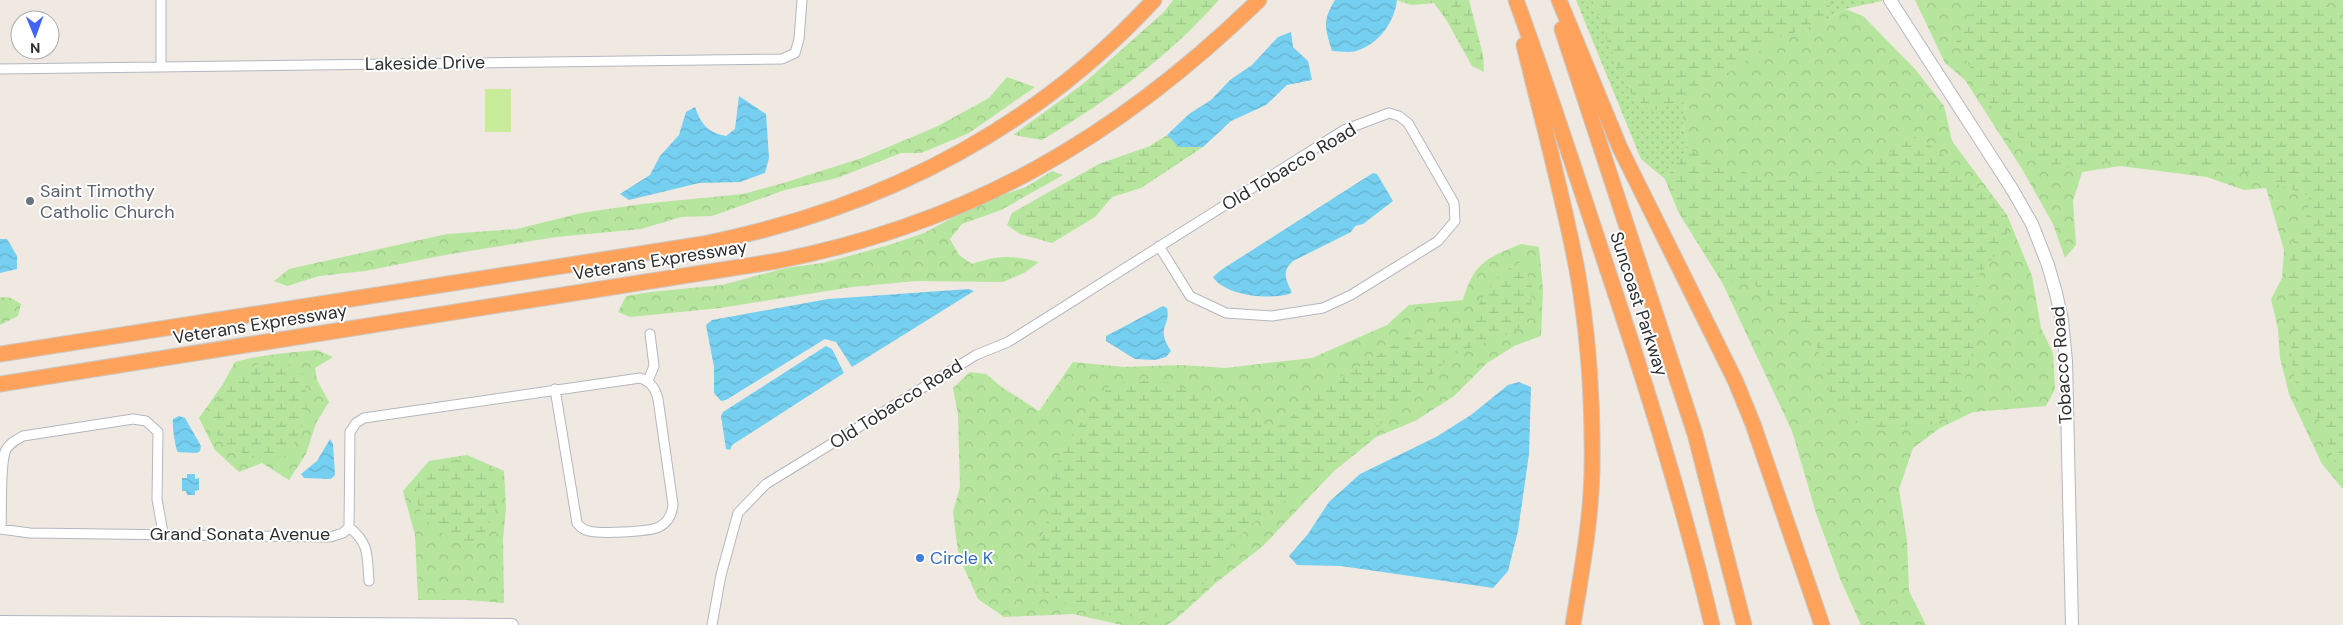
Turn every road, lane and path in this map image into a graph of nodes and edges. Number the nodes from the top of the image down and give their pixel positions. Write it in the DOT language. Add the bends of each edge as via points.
graph roads {
  1 [pos="161,0"];
  2 [pos="802,0"];
  3 [pos="1154,0"];
  4 [pos="1259,0"];
  5 [pos="1514,0"];
  6 [pos="1553,0"];
  7 [pos="1559,0"];
  8 [pos="1890,0"];
  9 [pos="161,67"];
  10 [pos="0,69"];
  11 [pos="1159,246"];
  12 [pos="650,334"];
  13 [pos="0,354"];
  14 [pos="648,381"];
  15 [pos="0,384"];
  16 [pos="555,389"];
  17 [pos="349,527"];
  18 [pos="1,529"];
  19 [pos="163,534"];
  20 [pos="369,581"];
  21 [pos="0,622"];
  22 [pos="512,625"];
  23 [pos="712,625"];
  24 [pos="1574,625"];
  25 [pos="1712,625"];
  26 [pos="1744,625"];
  27 [pos="1822,625"];
  28 [pos="2072,625"];
  1 -- 9 [label="street"];
  2 -- 9 [label="street, Lakeside Drive" via="795,53 782,59"];
  3 -- 13 [label="highway, Veterans Expressway" via="1082,69 998,130 903,182 810,218 703,244"];
  4 -- 15 [label="highway, Veterans Expressway" via="1174,77 1080,143 989,193 882,236 777,261"];
  5 -- 24 [label="highway" via="1572,244 1587,338 1592,473"];
  5 -- 25 [label="highway, Suncoast Parkway" via="1546,82 1656,414"];
  6 -- 26 [label="highway, Suncoast Parkway" via="1695,434"];
  7 -- 27 [label="highway" via="1620,148 1749,415 1770,467"];
  8 -- 28 [label="street, Tobacco Road" via="2012,189 2032,224 2048,265 2062,320 2066,360"];
  9 -- 10 [label="street, Lakeside Drive"];
  11 -- 11 [label="street, Old Tobacco Road" via="1190,296 1226,312 1272,316 1306,312 1351,295 1438,242 1455,221 1454,202 1408,123 1389,113 1344,130"];
  11 -- 23 [label="street, Old Tobacco Road" via="1008,342 976,355 766,484 738,513 721,575"];
  12 -- 14 [label="street" via="654,366"];
  14 -- 16 [label="street, Grand Sonata Avenue" via="640,378"];
  14 -- 16 [label="street" via="656,390 658,399 673,505 669,518 654,528 598,532 581,528 577,523"];
  16 -- 17 [label="street, Grand Sonata Avenue" via="364,418 356,423 349,438"];
  17 -- 19 [label="street, Grand Sonata Avenue" via="343,533 330,537"];
  17 -- 20 [label="street" via="364,544"];
  18 -- 19 [label="street, Grand Sonata Avenue" via="30,533"];
  18 -- 19 [label="street" via="4,465 12,442 23,436 133,419 146,421 158,432 158,498"];
  21 -- 22 [label="street"];
}
